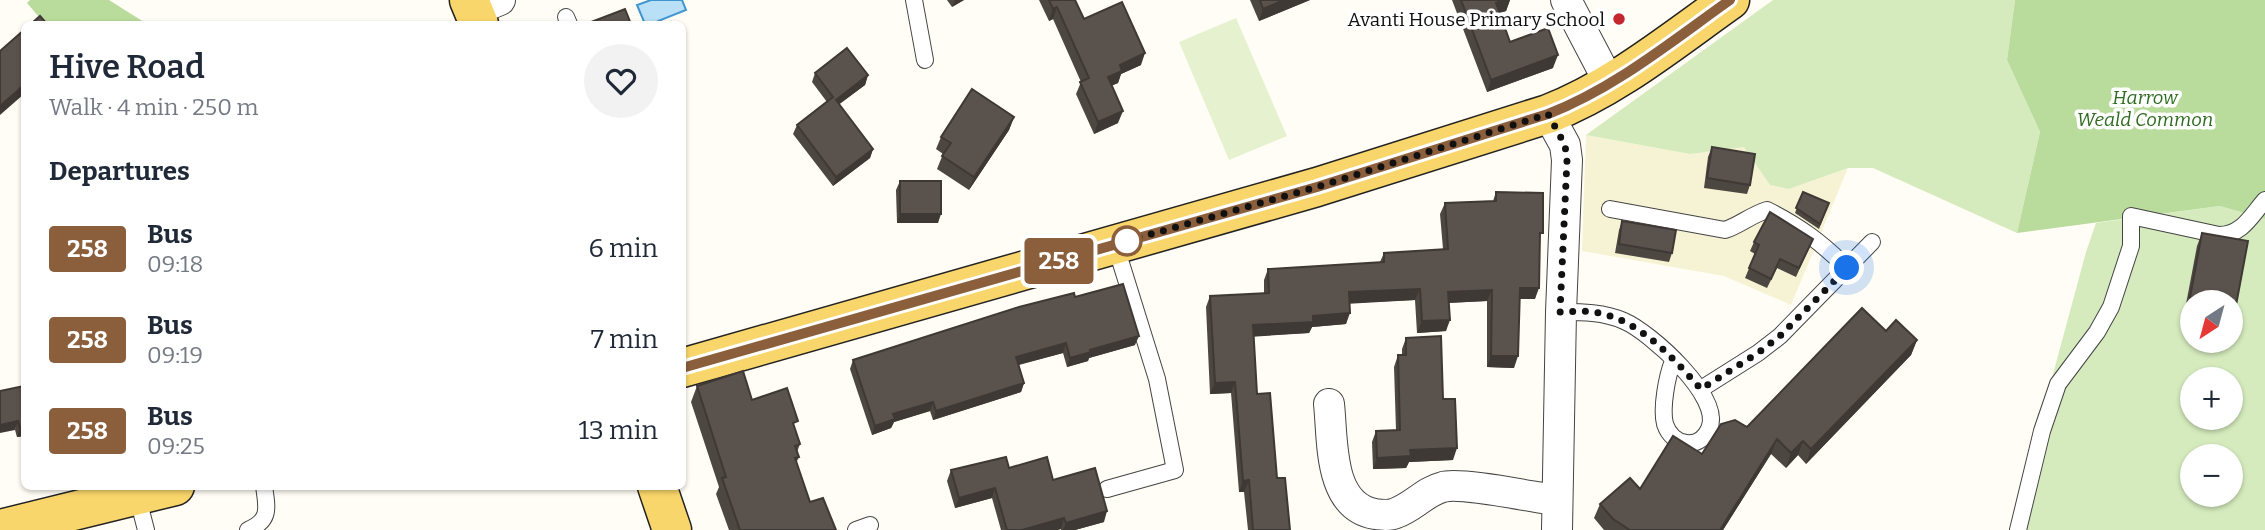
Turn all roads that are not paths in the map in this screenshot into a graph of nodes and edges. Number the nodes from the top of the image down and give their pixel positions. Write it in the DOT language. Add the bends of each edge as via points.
graph roads {
  1 [pos="914,0"];
  2 [pos="1566,0"];
  3 [pos="1730,0"];
  4 [pos="925,61"];
  5 [pos="1610,84"];
  6 [pos="1548,114"];
  7 [pos="2265,200"];
  8 [pos="1610,209"];
  9 [pos="1872,242"];
  10 [pos="1115,244"];
  11 [pos="1847,268"];
  12 [pos="1560,312"];
  13 [pos="1673,361"];
  14 [pos="686,368"];
  15 [pos="1701,389"];
  16 [pos="1329,404"];
  17 [pos="1107,489"];
  18 [pos="171,490"];
  19 [pos="265,490"];
  20 [pos="658,490"];
  21 [pos="1555,500"];
  22 [pos="141,513"];
  23 [pos="67,521"];
  24 [pos="0,529"];
  25 [pos="248,530"];
  26 [pos="672,530"];
  27 [pos="1556,530"];
  28 [pos="2018,530"];
  1 -- 4 [label="lane"];
  2 -- 5 [label="street"];
  3 -- 5 [label="main road"];
  5 -- 6 [label="main road"];
  6 -- 10 [label="main road"];
  6 -- 12 [label="street" via="1565,145 1567,160"];
  7 -- 28 [label="lane" via="2231,235 2132,216 2131,246 2111,307 2058,384"];
  8 -- 11 [label="lane" via="1725,230 1767,210 1824,244"];
  9 -- 11 [label="lane"];
  10 -- 14 [label="main road"];
  10 -- 17 [label="lane" via="1157,379 1175,470"];
  11 -- 15 [label="lane" via="1780,336"];
  12 -- 13 [label="lane" via="1594,312 1625,321"];
  12 -- 21 [label="street"];
  13 -- 15 [label="lane"];
  13 -- 15 [label="lane" via="1667,376 1664,422 1669,433 1686,444 1695,444 1710,428 1709,404"];
  16 -- 21 [label="street" via="1339,479 1346,498 1369,513 1396,513 1444,486"];
  18 -- 22 [label="main road"];
  19 -- 25 [label="lane" via="264,517 261,524"];
  20 -- 26 [label="main road"];
  21 -- 27 [label="street"];
  22 -- 23 [label="main road"];
  23 -- 24 [label="main road"];
}
